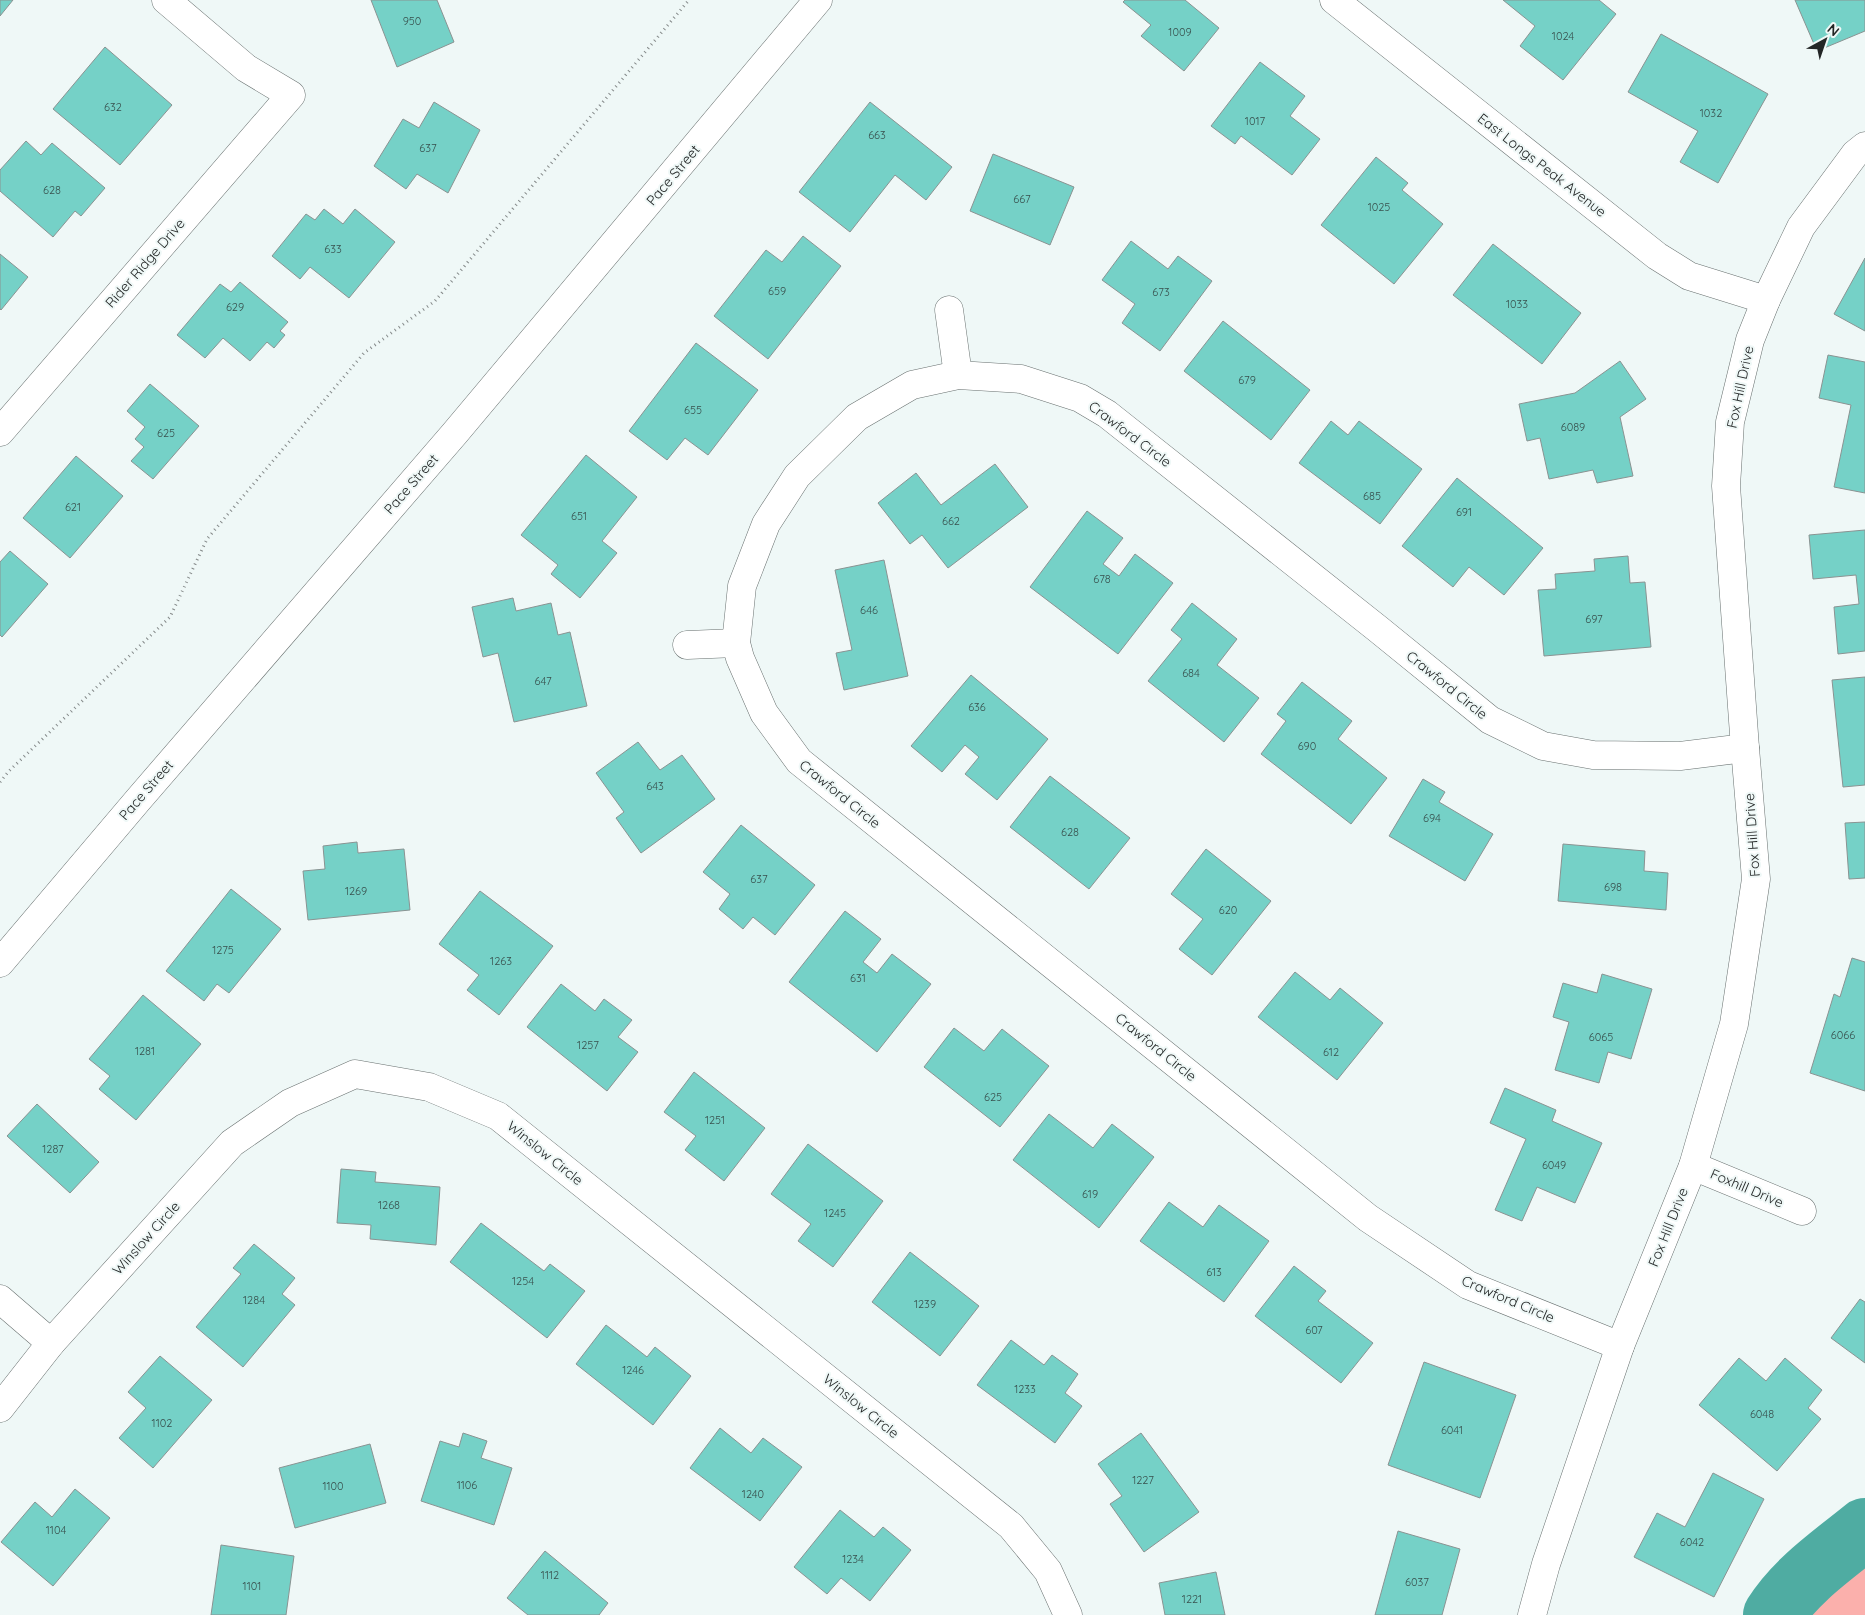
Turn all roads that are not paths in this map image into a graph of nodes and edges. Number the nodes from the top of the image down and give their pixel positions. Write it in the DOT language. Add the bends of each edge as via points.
graph roads {
  1 [pos="166,0"];
  2 [pos="818,0"];
  3 [pos="1334,0"];
  4 [pos="1865,146"];
  5 [pos="1766,300"];
  6 [pos="948,310"];
  7 [pos="958,374"];
  8 [pos="0,432"];
  9 [pos="736,643"];
  10 [pos="688,645"];
  11 [pos="1745,748"];
  12 [pos="0,963"];
  13 [pos="1692,1166"];
  14 [pos="1802,1211"];
  15 [pos="0,1300"];
  16 [pos="51,1343"];
  17 [pos="1620,1346"];
  18 [pos="0,1408"];
  19 [pos="1068,1615"];
  20 [pos="1532,1615"];
  1 -- 8 [label="street, Rider Ridge Drive" via="246,68 291,95"];
  2 -- 12 [label="street, Pace Street" via="461,426"];
  3 -- 5 [label="street, East Longs Peak Avenue" via="1657,256 1689,276"];
  4 -- 5 [label="street, Fox Hill Drive" via="1855,154 1801,226"];
  5 -- 11 [label="street, Fox Hill Drive" via="1750,340 1730,422 1726,486"];
  6 -- 7 [label="street"];
  7 -- 9 [label="street, Crawford Circle" via="912,385 857,417 797,476 766,524 742,586"];
  7 -- 11 [label="street, Crawford Circle" via="1021,379 1080,398 1107,414 1490,720 1534,742 1593,755 1680,756"];
  9 -- 10 [label="street"];
  9 -- 17 [label="street, Crawford Circle" via="764,713 799,761 1368,1218 1468,1285"];
  11 -- 13 [label="street, Fox Hill Drive" via="1756,879 1734,1024"];
  13 -- 14 [label="street, Foxhill Drive"];
  13 -- 17 [label="street, Fox Hill Drive"];
  15 -- 16 [label="street"];
  16 -- 18 [label="street, Winslow Circle"];
  16 -- 19 [label="street, Winslow Circle" via="232,1143 290,1102 354,1074 429,1087 498,1116 1011,1526 1048,1570"];
  17 -- 20 [label="street, Fox Hill Drive" via="1546,1564"];
}
